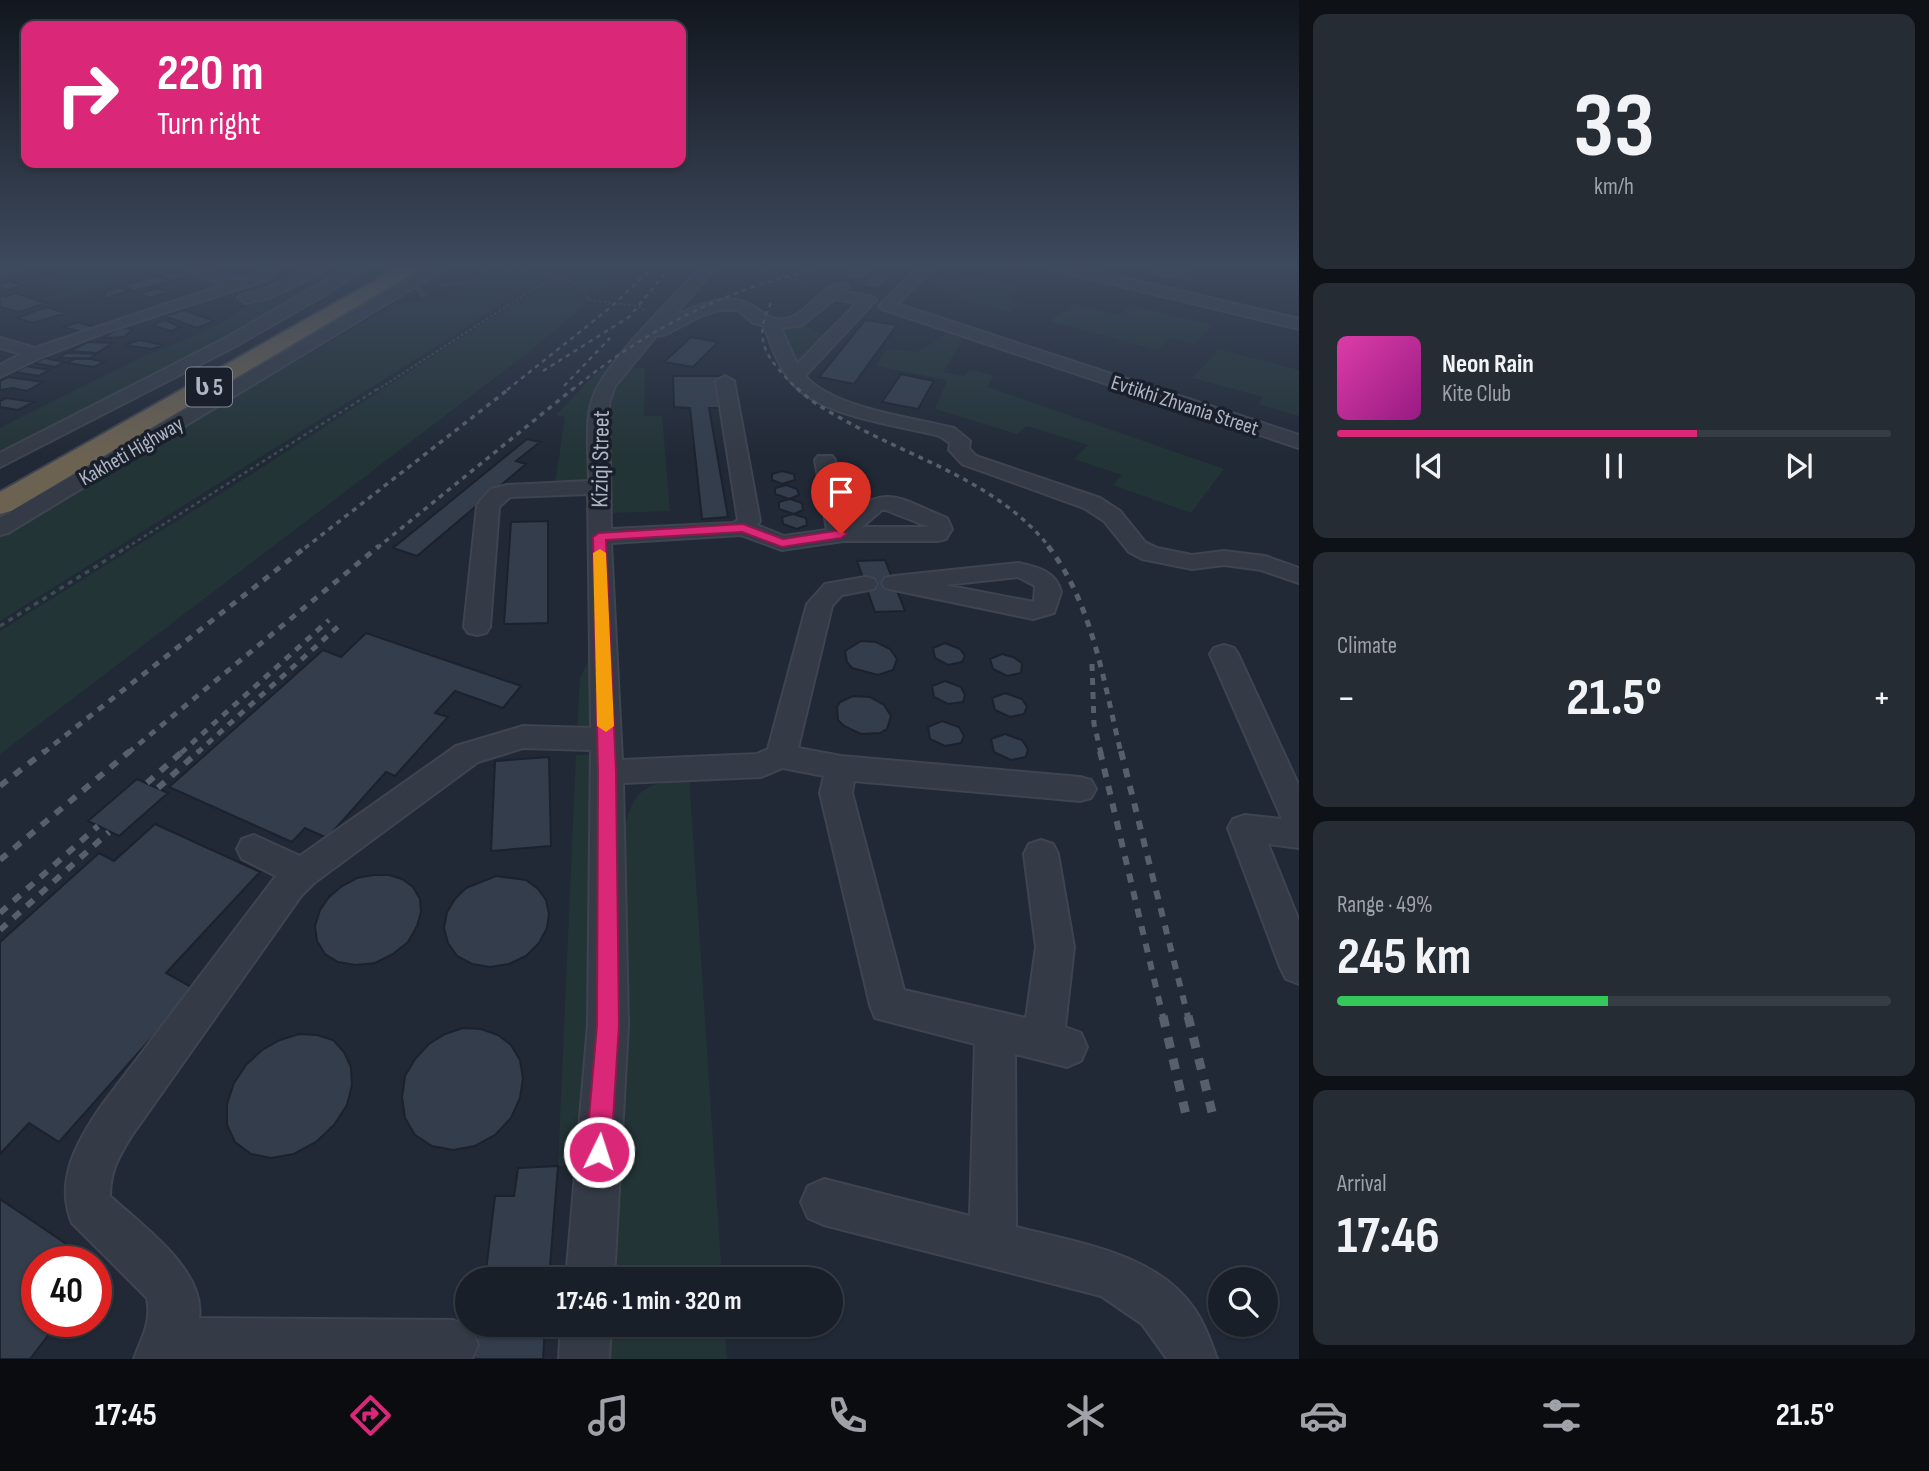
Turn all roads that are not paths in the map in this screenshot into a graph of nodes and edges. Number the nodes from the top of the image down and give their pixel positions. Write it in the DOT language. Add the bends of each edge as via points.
graph roads {
  1 [pos="110,329"];
  2 [pos="253,329"];
  3 [pos="273,329"];
  4 [pos="322,329"];
  5 [pos="340,329"];
  6 [pos="654,329"];
  7 [pos="662,329"];
  8 [pos="774,329"];
  9 [pos="831,329"];
  10 [pos="958,329"];
  11 [pos="839,331"];
  12 [pos="324,339"];
  13 [pos="643,341"];
  14 [pos="0,343"];
  15 [pos="36,353"];
  16 [pos="249,364"];
  17 [pos="0,372"];
  18 [pos="796,375"];
  19 [pos="724,381"];
  20 [pos="1299,442"];
  21 [pos="825,460"];
  22 [pos="0,461"];
  23 [pos="0,479"];
  24 [pos="599,487"];
  25 [pos="0,505"];
  26 [pos="0,528"];
  27 [pos="743,528"];
  28 [pos="599,537"];
  29 [pos="1299,576"];
  30 [pos="896,583"];
  31 [pos="865,584"];
  32 [pos="477,626"];
  33 [pos="1224,654"];
  34 [pos="607,755"];
  35 [pos="781,756"];
  36 [pos="841,768"];
  37 [pos="1080,789"];
  38 [pos="1299,821"];
  39 [pos="1299,835"];
  40 [pos="254,849"];
  41 [pos="1041,854"];
  42 [pos="302,873"];
  43 [pos="1291,925"];
  44 [pos="1299,967"];
  45 [pos="995,1030"];
  46 [pos="824,1202"];
  47 [pos="993,1245"];
  48 [pos="591,1267"];
  49 [pos="585,1337"];
  50 [pos="453,1345"];
  51 [pos="164,1351"];
  52 [pos="584,1359"];
  53 [pos="1192,1359"];
  1 -- 15 [label="street"];
  2 -- 22 [label="street, Kakheti Highway"];
  3 -- 23 [label="highway, Kakheti Highway / ს 5"];
  4 -- 16 [label="highway, Kakheti Highway / ს 5"];
  5 -- 12 [label="street, Kakheti Highway"];
  6 -- 13 [label="street, Kiziqi Street"];
  7 -- 13 [label="street"];
  8 -- 18 [label="street"];
  9 -- 11 [label="street"];
  10 -- 20 [label="street, Evtikhi Zhvania Street"];
  11 -- 18 [label="street"];
  12 -- 16 [label="highway"];
  12 -- 26 [label="street, Kakheti Highway"];
  13 -- 24 [label="street, Kiziqi Street" via="606,386 600,403"];
  14 -- 15 [label="street"];
  15 -- 17 [label="street"];
  16 -- 25 [label="highway, Kakheti Highway / ს 5"];
  18 -- 29 [label="street" via="805,386 843,405 947,432 960,441 959,450 969,460 1092,503 1150,554 1192,562 1224,558 1265,563"];
  19 -- 27 [label="street" via="750,521"];
  21 -- 27 [label="street" via="840,535 782,543"];
  24 -- 28 [label="street, Kiziqi Street"];
  24 -- 32 [label="street" via="507,491 488,506"];
  27 -- 28 [label="street"];
  28 -- 34 [label="street, Kiziqi Street"];
  30 -- 30 [label="street" via="1019,570 1037,575 1047,584 1049,596 1045,607 1033,611"];
  31 -- 35 [label="street" via="834,589 820,604"];
  33 -- 38 [label="street"];
  34 -- 35 [label="street" via="761,765"];
  34 -- 42 [label="street" via="523,737 467,754"];
  34 -- 48 [label="street, Kiziqi Street" via="608,1025"];
  35 -- 36 [label="street"];
  36 -- 37 [label="street"];
  36 -- 45 [label="street" via="836,793 889,1005"];
  39 -- 43 [label="street" via="1245,828"];
  40 -- 42 [label="street"];
  41 -- 45 [label="street" via="1055,947 1055,1044"];
  42 -- 51 [label="street" via="117,1120 96,1153 86,1184 88,1208 163,1278 171,1294 175,1313"];
  43 -- 44 [label="street"];
  45 -- 47 [label="street"];
  46 -- 47 [label="street"];
  47 -- 53 [label="street" via="1107,1273 1143,1291 1166,1310"];
  49 -- 52 [label="street"];
  50 -- 51 [label="street"];
}
